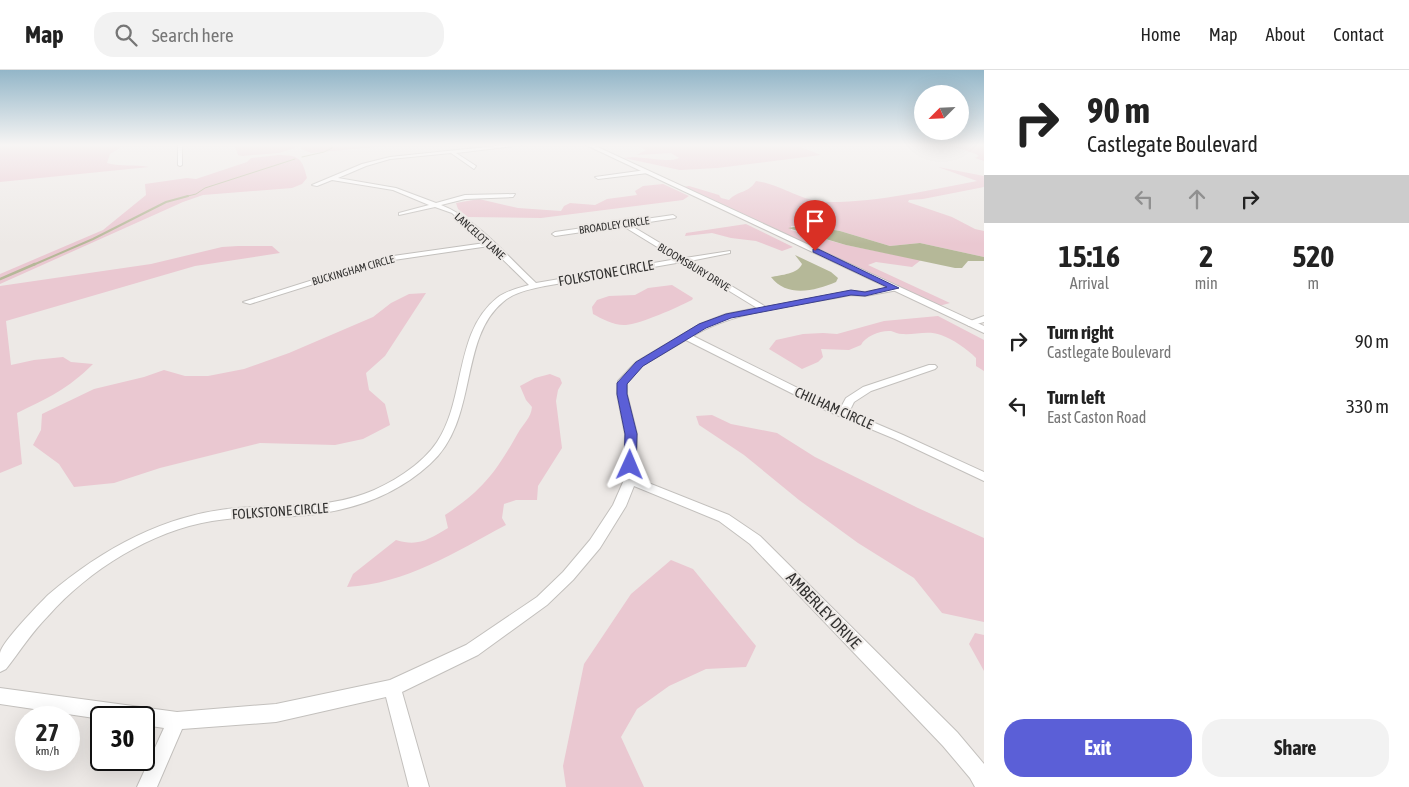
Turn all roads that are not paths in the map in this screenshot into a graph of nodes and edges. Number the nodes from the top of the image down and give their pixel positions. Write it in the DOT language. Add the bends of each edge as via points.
graph roads {
  1 [pos="658,177"];
  2 [pos="331,178"];
  3 [pos="315,185"];
  4 [pos="513,196"];
  5 [pos="436,204"];
  6 [pos="401,214"];
  7 [pos="673,217"];
  8 [pos="624,224"];
  9 [pos="556,234"];
  10 [pos="490,244"];
  11 [pos="728,252"];
  12 [pos="680,260"];
  13 [pos="883,282"];
  14 [pos="534,286"];
  15 [pos="895,288"];
  16 [pos="851,293"];
  17 [pos="247,302"];
  18 [pos="764,310"];
  19 [pos="984,319"];
  20 [pos="969,323"];
  21 [pos="984,330"];
  22 [pos="686,336"];
  23 [pos="932,367"];
  24 [pos="843,413"];
  25 [pos="984,477"];
  26 [pos="630,480"];
  27 [pos="0,664"];
  28 [pos="392,688"];
  29 [pos="0,696"];
  30 [pos="177,720"];
  31 [pos="984,784"];
  32 [pos="147,787"];
  33 [pos="419,787"];
  1 -- 13 [label="street"];
  2 -- 3 [label="street"];
  2 -- 5 [label="street, LANCELOT LANE" via="388,188"];
  4 -- 5 [label="street" via="472,196"];
  5 -- 6 [label="street"];
  5 -- 10 [label="street, LANCELOT LANE" via="462,217"];
  7 -- 8 [label="street, BROADLEY CIRCLE"];
  8 -- 9 [label="street, BROADLEY CIRCLE"];
  8 -- 12 [label="street, BLOOMSBURY DRIVE"];
  10 -- 14 [label="street, LANCELOT LANE"];
  10 -- 17 [label="street, BUCKINGHAM CIRCLE" via="386,259"];
  11 -- 12 [label="street, FOLKSTONE CIRCLE"];
  12 -- 14 [label="street, FOLKSTONE CIRCLE"];
  12 -- 18 [label="street, BLOOMSBURY DRIVE"];
  13 -- 15 [label="street"];
  13 -- 16 [label="street" via="853,289"];
  14 -- 27 [label="street, FOLKSTONE CIRCLE" via="502,298 488,312 470,360 457,414 444,442 425,464 387,488 350,504 306,512 208,516 179,523 138,541 99,564 48,605"];
  15 -- 16 [label="street" via="865,294"];
  15 -- 20 [label="street"];
  16 -- 18 [label="street"];
  18 -- 22 [label="street" via="729,316"];
  19 -- 20 [label="street"];
  20 -- 21 [label="street"];
  22 -- 24 [label="street, CHILHAM CIRCLE"];
  22 -- 26 [label="street" via="640,364 622,383 631,434"];
  23 -- 24 [label="street" via="867,389 850,400"];
  24 -- 25 [label="street, CHILHAM CIRCLE"];
  26 -- 28 [label="street" via="620,506 595,544 542,601 472,650"];
  26 -- 31 [label="street, AMBERLEY DRIVE" via="724,518 755,540 950,739"];
  28 -- 30 [label="street" via="276,713"];
  28 -- 33 [label="street"];
  29 -- 30 [label="street"];
  30 -- 32 [label="street"];
}
